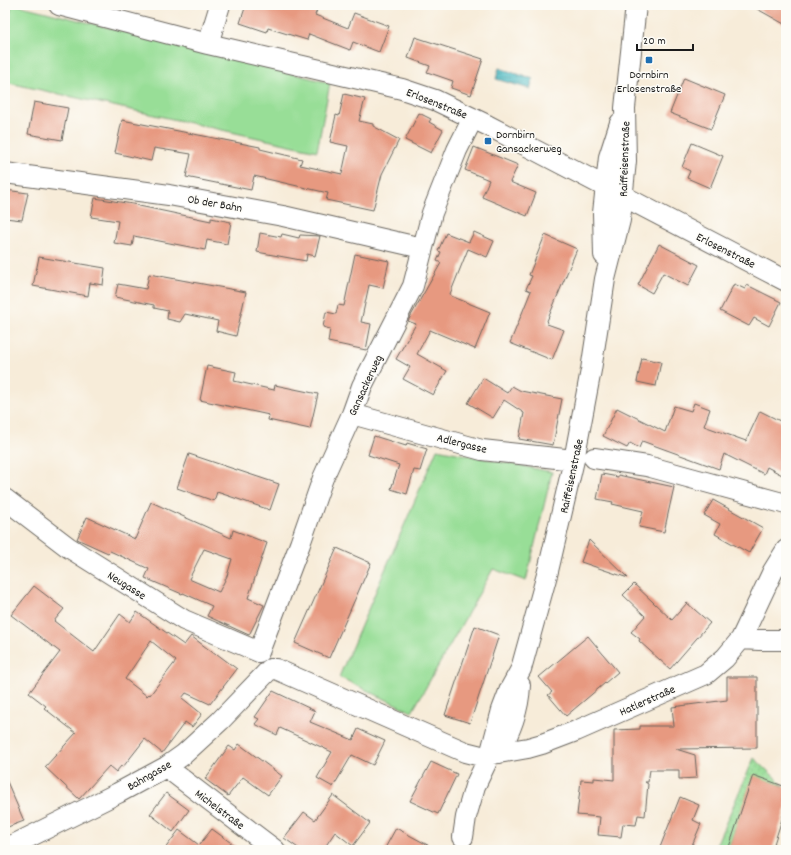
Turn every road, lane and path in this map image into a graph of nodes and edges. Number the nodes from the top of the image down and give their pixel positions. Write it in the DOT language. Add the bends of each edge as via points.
graph roads {
  1 [pos="59,5"];
  2 [pos="220,5"];
  3 [pos="636,5"];
  4 [pos="208,44"];
  5 [pos="625,108"];
  6 [pos="473,118"];
  7 [pos="5,172"];
  8 [pos="605,188"];
  9 [pos="623,196"];
  10 [pos="422,248"];
  11 [pos="605,279"];
  12 [pos="786,281"];
  13 [pos="352,414"];
  14 [pos="594,458"];
  15 [pos="574,460"];
  16 [pos="5,499"];
  17 [pos="786,504"];
  18 [pos="786,550"];
  19 [pos="741,639"];
  20 [pos="786,640"];
  21 [pos="259,652"];
  22 [pos="270,669"];
  23 [pos="494,754"];
  24 [pos="166,767"];
  25 [pos="460,844"];
  26 [pos="5,849"];
  27 [pos="275,850"];
  1 -- 4 [label="street, Erlosenstraße"];
  2 -- 4 [label="street"];
  3 -- 5 [label="street, Raiffeisenstraße"];
  4 -- 6 [label="street, Erlosenstraße" via="402,89 435,100"];
  5 -- 8 [label="street, Raiffeisenstraße" via="609,157"];
  5 -- 9 [label="street, Raiffeisenstraße" via="626,161"];
  6 -- 8 [label="street, Erlosenstraße"];
  6 -- 10 [label="street, Gansackerweg" via="457,150 432,213"];
  7 -- 10 [label="street, Ob der Bahn" via="170,195 283,216"];
  8 -- 9 [label="street, Erlosenstraße"];
  8 -- 11 [label="street, Raiffeisenstraße"];
  9 -- 11 [label="street, Raiffeisenstraße" via="620,220"];
  9 -- 12 [label="street, Erlosenstraße"];
  10 -- 13 [label="street, Gansackerweg" via="413,286 362,386"];
  11 -- 15 [label="street, Raiffeisenstraße"];
  13 -- 15 [label="street, Adlergasse" via="482,450"];
  13 -- 21 [label="street, Gansackerweg" via="323,478"];
  14 -- 17 [label="street" via="647,466"];
  15 -- 23 [label="street, Raiffeisenstraße" via="548,571 521,669 499,719"];
  16 -- 21 [label="street, Neugasse" via="68,547 184,620"];
  18 -- 19 [label="street, Hatlerstraße" via="773,571"];
  19 -- 20 [label="street"];
  19 -- 23 [label="street, Hatlerstraße" via="725,658 706,674 576,731 528,748"];
  21 -- 22 [label="street"];
  22 -- 23 [label="street" via="276,669 465,752 481,756"];
  22 -- 24 [label="street, Bahngasse" via="220,722"];
  23 -- 25 [label="street" via="476,786"];
  24 -- 26 [label="street, Bahngasse"];
  24 -- 27 [label="street, Michelstraße"];
}
